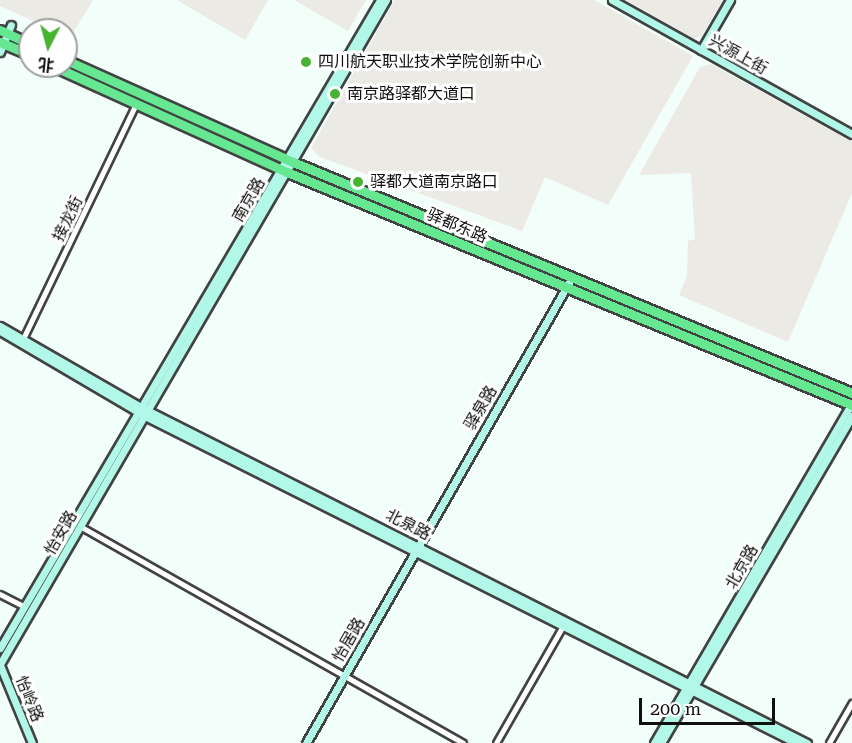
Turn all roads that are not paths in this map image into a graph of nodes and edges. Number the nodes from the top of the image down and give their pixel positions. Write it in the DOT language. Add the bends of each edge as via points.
graph roads {
  1 [pos="380,0"];
  2 [pos="386,0"];
  3 [pos="612,0"];
  4 [pos="730,0"];
  5 [pos="4,38"];
  6 [pos="18,47"];
  7 [pos="701,50"];
  8 [pos="78,65"];
  9 [pos="78,77"];
  10 [pos="136,104"];
  11 [pos="852,134"];
  12 [pos="290,161"];
  13 [pos="285,170"];
  14 [pos="569,283"];
  15 [pos="0,326"];
  16 [pos="0,331"];
  17 [pos="22,341"];
  18 [pos="852,393"];
  19 [pos="852,404"];
  20 [pos="143,411"];
  21 [pos="852,416"];
  22 [pos="80,526"];
  23 [pos="417,548"];
  24 [pos="0,594"];
  25 [pos="24,606"];
  26 [pos="565,623"];
  27 [pos="0,648"];
  28 [pos="0,664"];
  29 [pos="344,675"];
  30 [pos="691,687"];
  31 [pos="852,703"];
  32 [pos="32,743"];
  33 [pos="306,743"];
  34 [pos="464,743"];
  35 [pos="496,743"];
  36 [pos="654,743"];
  37 [pos="661,743"];
  38 [pos="796,743"];
  39 [pos="807,743"];
  40 [pos="829,743"];
  1 -- 12 [label="street, 南京路"];
  2 -- 12 [label="street"];
  3 -- 7 [label="street, 兴源上街"];
  4 -- 7 [label="street"];
  5 -- 6 [label="highway"];
  7 -- 11 [label="street, 兴源上街"];
  8 -- 12 [label="highway, 驿都东路"];
  9 -- 10 [label="highway, 驿都东路"];
  10 -- 13 [label="highway, 驿都东路"];
  10 -- 17 [label="street, 接龙街"];
  12 -- 13 [label="street, 南京路"];
  12 -- 14 [label="highway, 驿都东路"];
  13 -- 14 [label="highway, 驿都东路"];
  13 -- 20 [label="street, 南京路"];
  14 -- 18 [label="highway, 驿都东路"];
  14 -- 19 [label="highway, 驿都东路"];
  14 -- 23 [label="street, 驿泉路"];
  15 -- 17 [label="street, 北泉路"];
  16 -- 17 [label="street, 北泉路"];
  17 -- 20 [label="street, 北泉路"];
  19 -- 30 [label="street, 北京路"];
  20 -- 22 [label="street, 怡安路"];
  20 -- 23 [label="street, 北泉路"];
  20 -- 25 [label="street, 怡安路"];
  21 -- 30 [label="street, 北京路"];
  22 -- 28 [label="street, 怡安路"];
  22 -- 29 [label="street"];
  23 -- 26 [label="street, 北泉路"];
  23 -- 29 [label="street, 怡居路"];
  24 -- 25 [label="street"];
  25 -- 27 [label="street, 怡安路"];
  26 -- 30 [label="street, 北泉路"];
  26 -- 35 [label="street"];
  28 -- 32 [label="street, 怡岭路"];
  29 -- 33 [label="street, 怡居路"];
  29 -- 34 [label="street"];
  30 -- 36 [label="street, 北京路"];
  30 -- 37 [label="street, 北京路"];
  30 -- 38 [label="street, 北泉路"];
  30 -- 39 [label="street, 北泉路"];
  31 -- 40 [label="street"];
}
